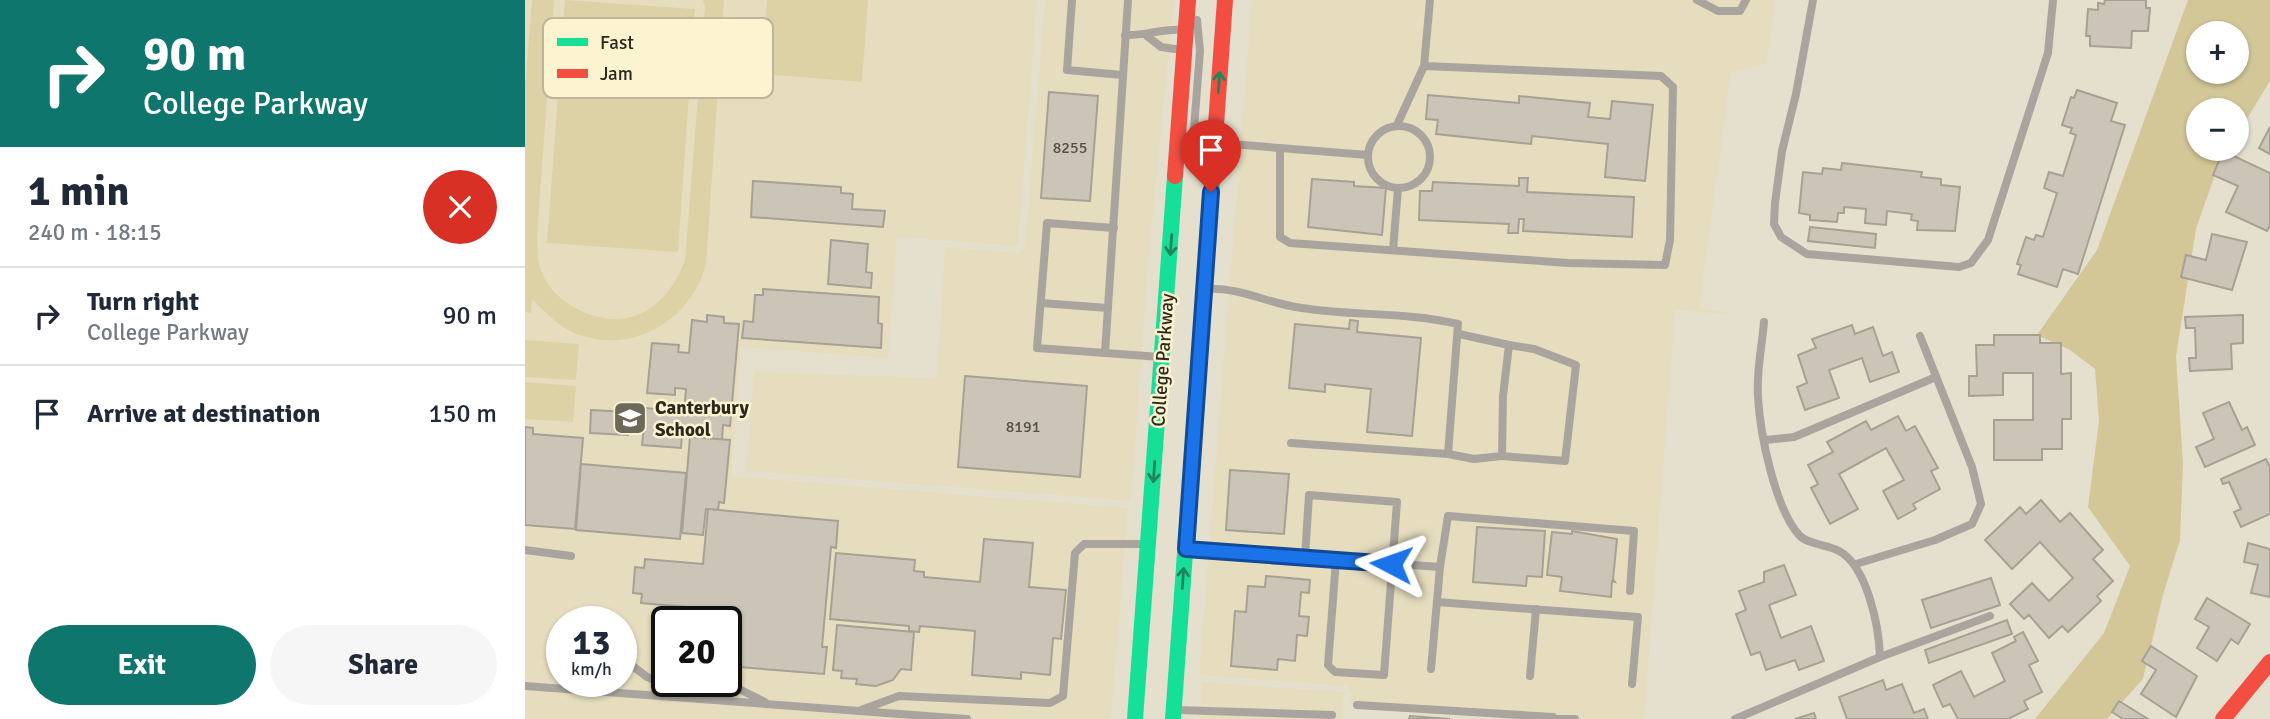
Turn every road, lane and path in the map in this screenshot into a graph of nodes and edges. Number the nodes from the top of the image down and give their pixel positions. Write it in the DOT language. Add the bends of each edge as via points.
graph roads {
  1 [pos="1072,0"];
  2 [pos="1128,0"];
  3 [pos="1188,0"];
  4 [pos="1195,0"];
  5 [pos="1225,0"];
  6 [pos="1430,0"];
  7 [pos="1697,0"];
  8 [pos="1746,0"];
  9 [pos="1813,0"];
  10 [pos="2053,0"];
  11 [pos="1186,30"];
  12 [pos="1125,35"];
  13 [pos="1147,36"];
  14 [pos="1184,50"];
  15 [pos="1424,66"];
  16 [pos="1122,75"];
  17 [pos="1397,125"];
  18 [pos="1215,143"];
  19 [pos="1280,148"];
  20 [pos="1367,155"];
  21 [pos="1398,188"];
  22 [pos="1114,228"];
  23 [pos="1393,250"];
  24 [pos="1204,289"];
  25 [pos="1041,303"];
  26 [pos="1108,308"];
  27 [pos="1764,322"];
  28 [pos="1459,334"];
  29 [pos="1920,336"];
  30 [pos="1509,345"];
  31 [pos="1105,353"];
  32 [pos="1163,357"];
  33 [pos="1936,377"];
  34 [pos="1766,440"];
  35 [pos="1291,443"];
  36 [pos="1448,454"];
  37 [pos="1502,456"];
  38 [pos="1149,544"];
  39 [pos="1186,549"];
  40 [pos="525,550"];
  41 [pos="571,556"];
  42 [pos="1305,557"];
  43 [pos="1336,560"];
  44 [pos="1391,564"];
  45 [pos="1856,564"];
  46 [pos="1440,567"];
  47 [pos="1630,591"];
  48 [pos="1437,602"];
  49 [pos="1536,609"];
  50 [pos="1990,616"];
  51 [pos="1880,657"];
  52 [pos="2270,662"];
  53 [pos="637,669"];
  54 [pos="1431,669"];
  55 [pos="1530,676"];
  56 [pos="1632,684"];
  57 [pos="525,686"];
  58 [pos="1175,686"];
  59 [pos="546,688"];
  60 [pos="637,695"];
  61 [pos="771,705"];
  62 [pos="1357,705"];
  63 [pos="859,711"];
  64 [pos="1174,715"];
  65 [pos="1332,715"];
  66 [pos="1226,716"];
  67 [pos="1278,716"];
  68 [pos="1553,718"];
  69 [pos="967,719"];
  70 [pos="1135,719"];
  71 [pos="1575,719"];
  72 [pos="1735,719"];
  73 [pos="2223,719"];
  1 -- 16 [label="lane" via="1067,70"];
  2 -- 12 [label="lane"];
  3 -- 11 [label="main road, College Parkway"];
  4 -- 18 [label="lane" via="1200,51 1193,141"];
  18 -- 5 [label="main road, College Parkway, one-way"];
  6 -- 15 [label="lane"];
  7 -- 8 [label="lane" via="1729,13 1740,10"];
  9 -- 10 [label="lane" via="1779,177 1774,224 1781,237 1807,254 1959,268 1971,263 1988,240 2047,53"];
  11 -- 13 [label="lane" via="1161,28"];
  11 -- 14 [label="main road, College Parkway"];
  12 -- 13 [label="lane"];
  12 -- 16 [label="lane"];
  13 -- 14 [label="lane" via="1161,47"];
  14 -- 32 [label="main road, College Parkway, one-way"];
  15 -- 17 [label="lane"];
  15 -- 23 [label="lane" via="1661,76 1673,87 1670,240 1665,265"];
  16 -- 22 [label="lane"];
  17 -- 20 [label="lane" via="1374,138"];
  17 -- 21 [label="lane" via="1417,131 1429,146 1430,157 1424,176"];
  18 -- 19 [label="lane"];
  18 -- 24 [label="main road, College Parkway"];
  19 -- 20 [label="lane"];
  19 -- 23 [label="lane" via="1280,237 1290,243"];
  20 -- 21 [label="lane" via="1379,181"];
  21 -- 23 [label="lane"];
  22 -- 25 [label="lane" via="1047,223"];
  22 -- 26 [label="lane"];
  24 -- 28 [label="lane" via="1230,288 1302,308 1424,316 1458,324"];
  24 -- 39 [label="main road, College Parkway"];
  25 -- 26 [label="lane"];
  25 -- 31 [label="lane" via="1037,348"];
  26 -- 31 [label="lane"];
  27 -- 34 [label="lane" via="1758,396"];
  28 -- 30 [label="lane"];
  28 -- 36 [label="lane"];
  29 -- 33 [label="lane"];
  30 -- 37 [label="lane"];
  30 -- 37 [label="lane" via="1576,365 1565,461"];
  31 -- 32 [label="lane"];
  32 -- 38 [label="main road, College Parkway, one-way"];
  33 -- 34 [label="lane" via="1794,437"];
  33 -- 45 [label="lane" via="1972,467 1981,504 1972,524"];
  34 -- 45 [label="lane" via="1787,518 1801,538 1838,550"];
  35 -- 36 [label="lane"];
  36 -- 37 [label="lane" via="1474,459"];
  38 -- 58 [label="main road" via="1171,570 1165,647"];
  38 -- 63 [label="lane" via="1084,544 1075,553 1063,696 1050,702 899,695"];
  38 -- 70 [label="main road, College Parkway"];
  39 -- 42 [label="lane"];
  58 -- 39 [label="main road, College Parkway, one-way"];
  40 -- 41 [label="lane"];
  42 -- 43 [label="lane"];
  42 -- 44 [label="lane" via="1309,495 1397,502"];
  43 -- 44 [label="lane"];
  43 -- 44 [label="lane" via="1328,665 1335,672 1384,675"];
  44 -- 46 [label="lane"];
  45 -- 51 [label="lane" via="1877,618"];
  46 -- 47 [label="lane" via="1448,516 1634,531"];
  46 -- 48 [label="lane"];
  48 -- 49 [label="lane"];
  48 -- 54 [label="lane"];
  49 -- 55 [label="lane"];
  49 -- 56 [label="lane" via="1638,617"];
  50 -- 51 [label="lane"];
  51 -- 72 [label="lane"];
  52 -- 73 [label="main road"];
  53 -- 61 [label="lane" via="657,681 739,689"];
  57 -- 59 [label="lane"];
  58 -- 64 [label="main road, College Parkway"];
  60 -- 61 [label="lane"];
  61 -- 63 [label="lane"];
  62 -- 68 [label="lane"];
  63 -- 69 [label="lane"];
  64 -- 66 [label="lane"];
  65 -- 67 [label="lane"];
  66 -- 67 [label="lane"];
  68 -- 71 [label="lane"];
}
